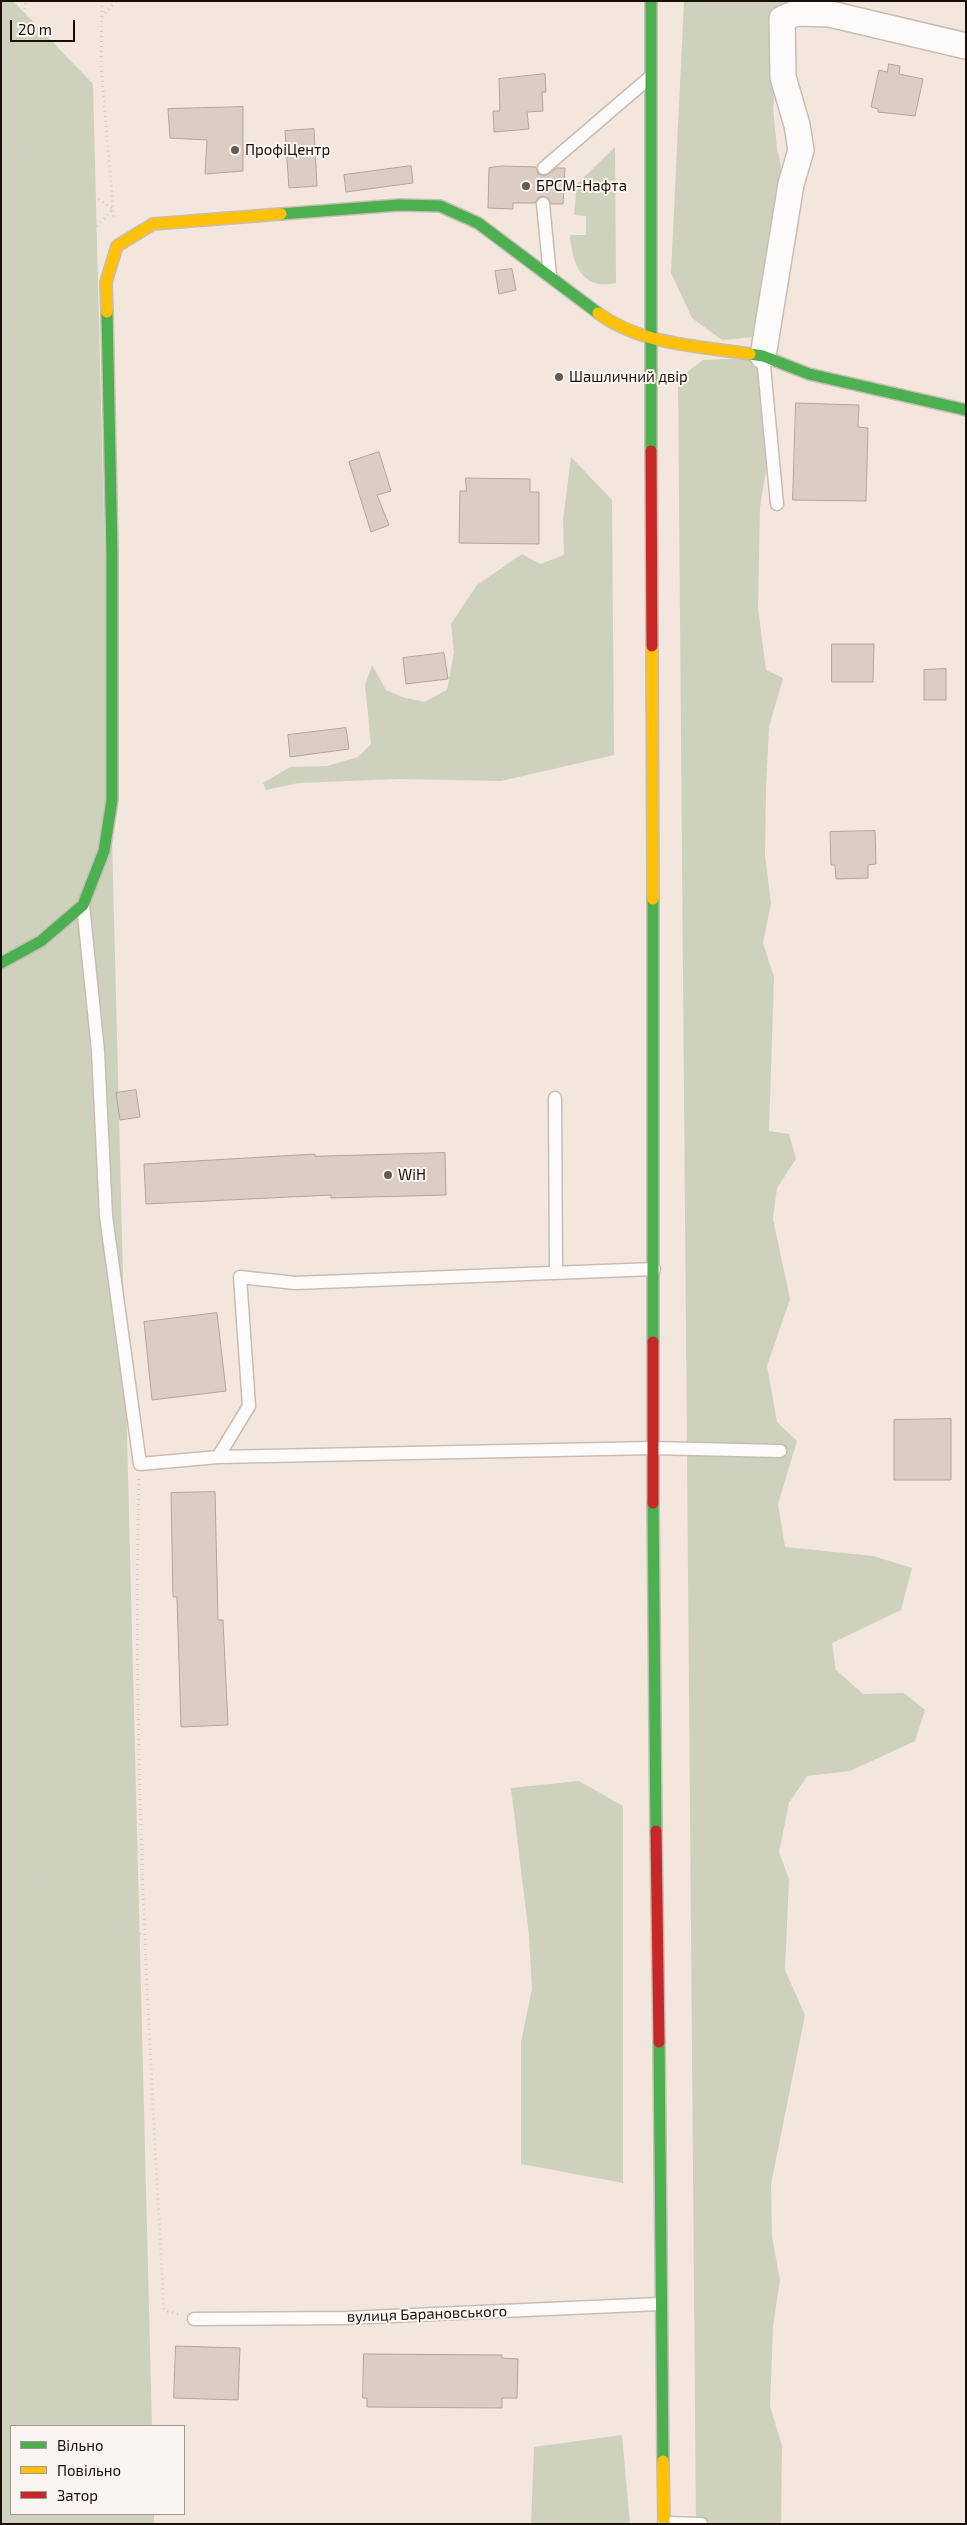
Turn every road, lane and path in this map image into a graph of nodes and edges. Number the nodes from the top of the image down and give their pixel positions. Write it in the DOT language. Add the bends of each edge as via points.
graph roads {
  1 [pos="26,1"];
  2 [pos="102,1"];
  3 [pos="116,1"];
  4 [pos="652,1"];
  5 [pos="102,18"];
  6 [pos="966,46"];
  7 [pos="1,58"];
  8 [pos="650,77"];
  9 [pos="1,155"];
  10 [pos="544,168"];
  11 [pos="543,204"];
  12 [pos="113,209"];
  13 [pos="117,246"];
  14 [pos="550,278"];
  15 [pos="1,327"];
  16 [pos="650,338"];
  17 [pos="763,356"];
  18 [pos="966,410"];
  19 [pos="777,504"];
  20 [pos="83,905"];
  21 [pos="1,963"];
  22 [pos="555,1098"];
  23 [pos="654,1269"];
  24 [pos="556,1272"];
  25 [pos="652,1448"];
  26 [pos="780,1451"];
  27 [pos="218,1457"];
  28 [pos="140,1464"];
  29 [pos="1,1854"];
  30 [pos="144,1936"];
  31 [pos="660,2304"];
  32 [pos="194,2319"];
  33 [pos="664,2523"];
  34 [pos="701,2524"];
  1 -- 7 [label="path" via="25,19 18,35"];
  2 -- 5 [label="path"];
  3 -- 5 [label="path"];
  4 -- 8 [label="main road"];
  5 -- 12 [label="path" via="100,64"];
  6 -- 17 [label="street" via="830,14 796,13 782,19 783,77 801,150 791,184"];
  8 -- 10 [label="lane"];
  8 -- 16 [label="main road"];
  9 -- 12 [label="path" via="43,160"];
  11 -- 14 [label="lane"];
  12 -- 13 [label="path"];
  12 -- 15 [label="path"];
  13 -- 14 [label="main road" via="153,224 399,205 440,206 478,223"];
  13 -- 20 [label="main road" via="106,282 112,552 112,800 104,851"];
  14 -- 16 [label="main road" via="615,325"];
  16 -- 17 [label="main road"];
  16 -- 23 [label="main road"];
  17 -- 18 [label="main road" via="809,374"];
  17 -- 19 [label="lane"];
  20 -- 21 [label="main road" via="41,941"];
  20 -- 28 [label="lane" via="98,1051 106,1216"];
  22 -- 24 [label="lane"];
  23 -- 24 [label="lane"];
  23 -- 25 [label="main road"];
  24 -- 27 [label="lane" via="296,1283 240,1277 249,1406"];
  25 -- 26 [label="lane"];
  25 -- 27 [label="lane"];
  25 -- 31 [label="main road"];
  27 -- 28 [label="lane"];
  28 -- 30 [label="path" via="137,1568"];
  29 -- 30 [label="path"];
  30 -- 32 [label="path" via="164,2310"];
  31 -- 32 [label="lane, вулиця Барановського" via="346,2318"];
  31 -- 33 [label="main road"];
  33 -- 34 [label="lane"];
}
